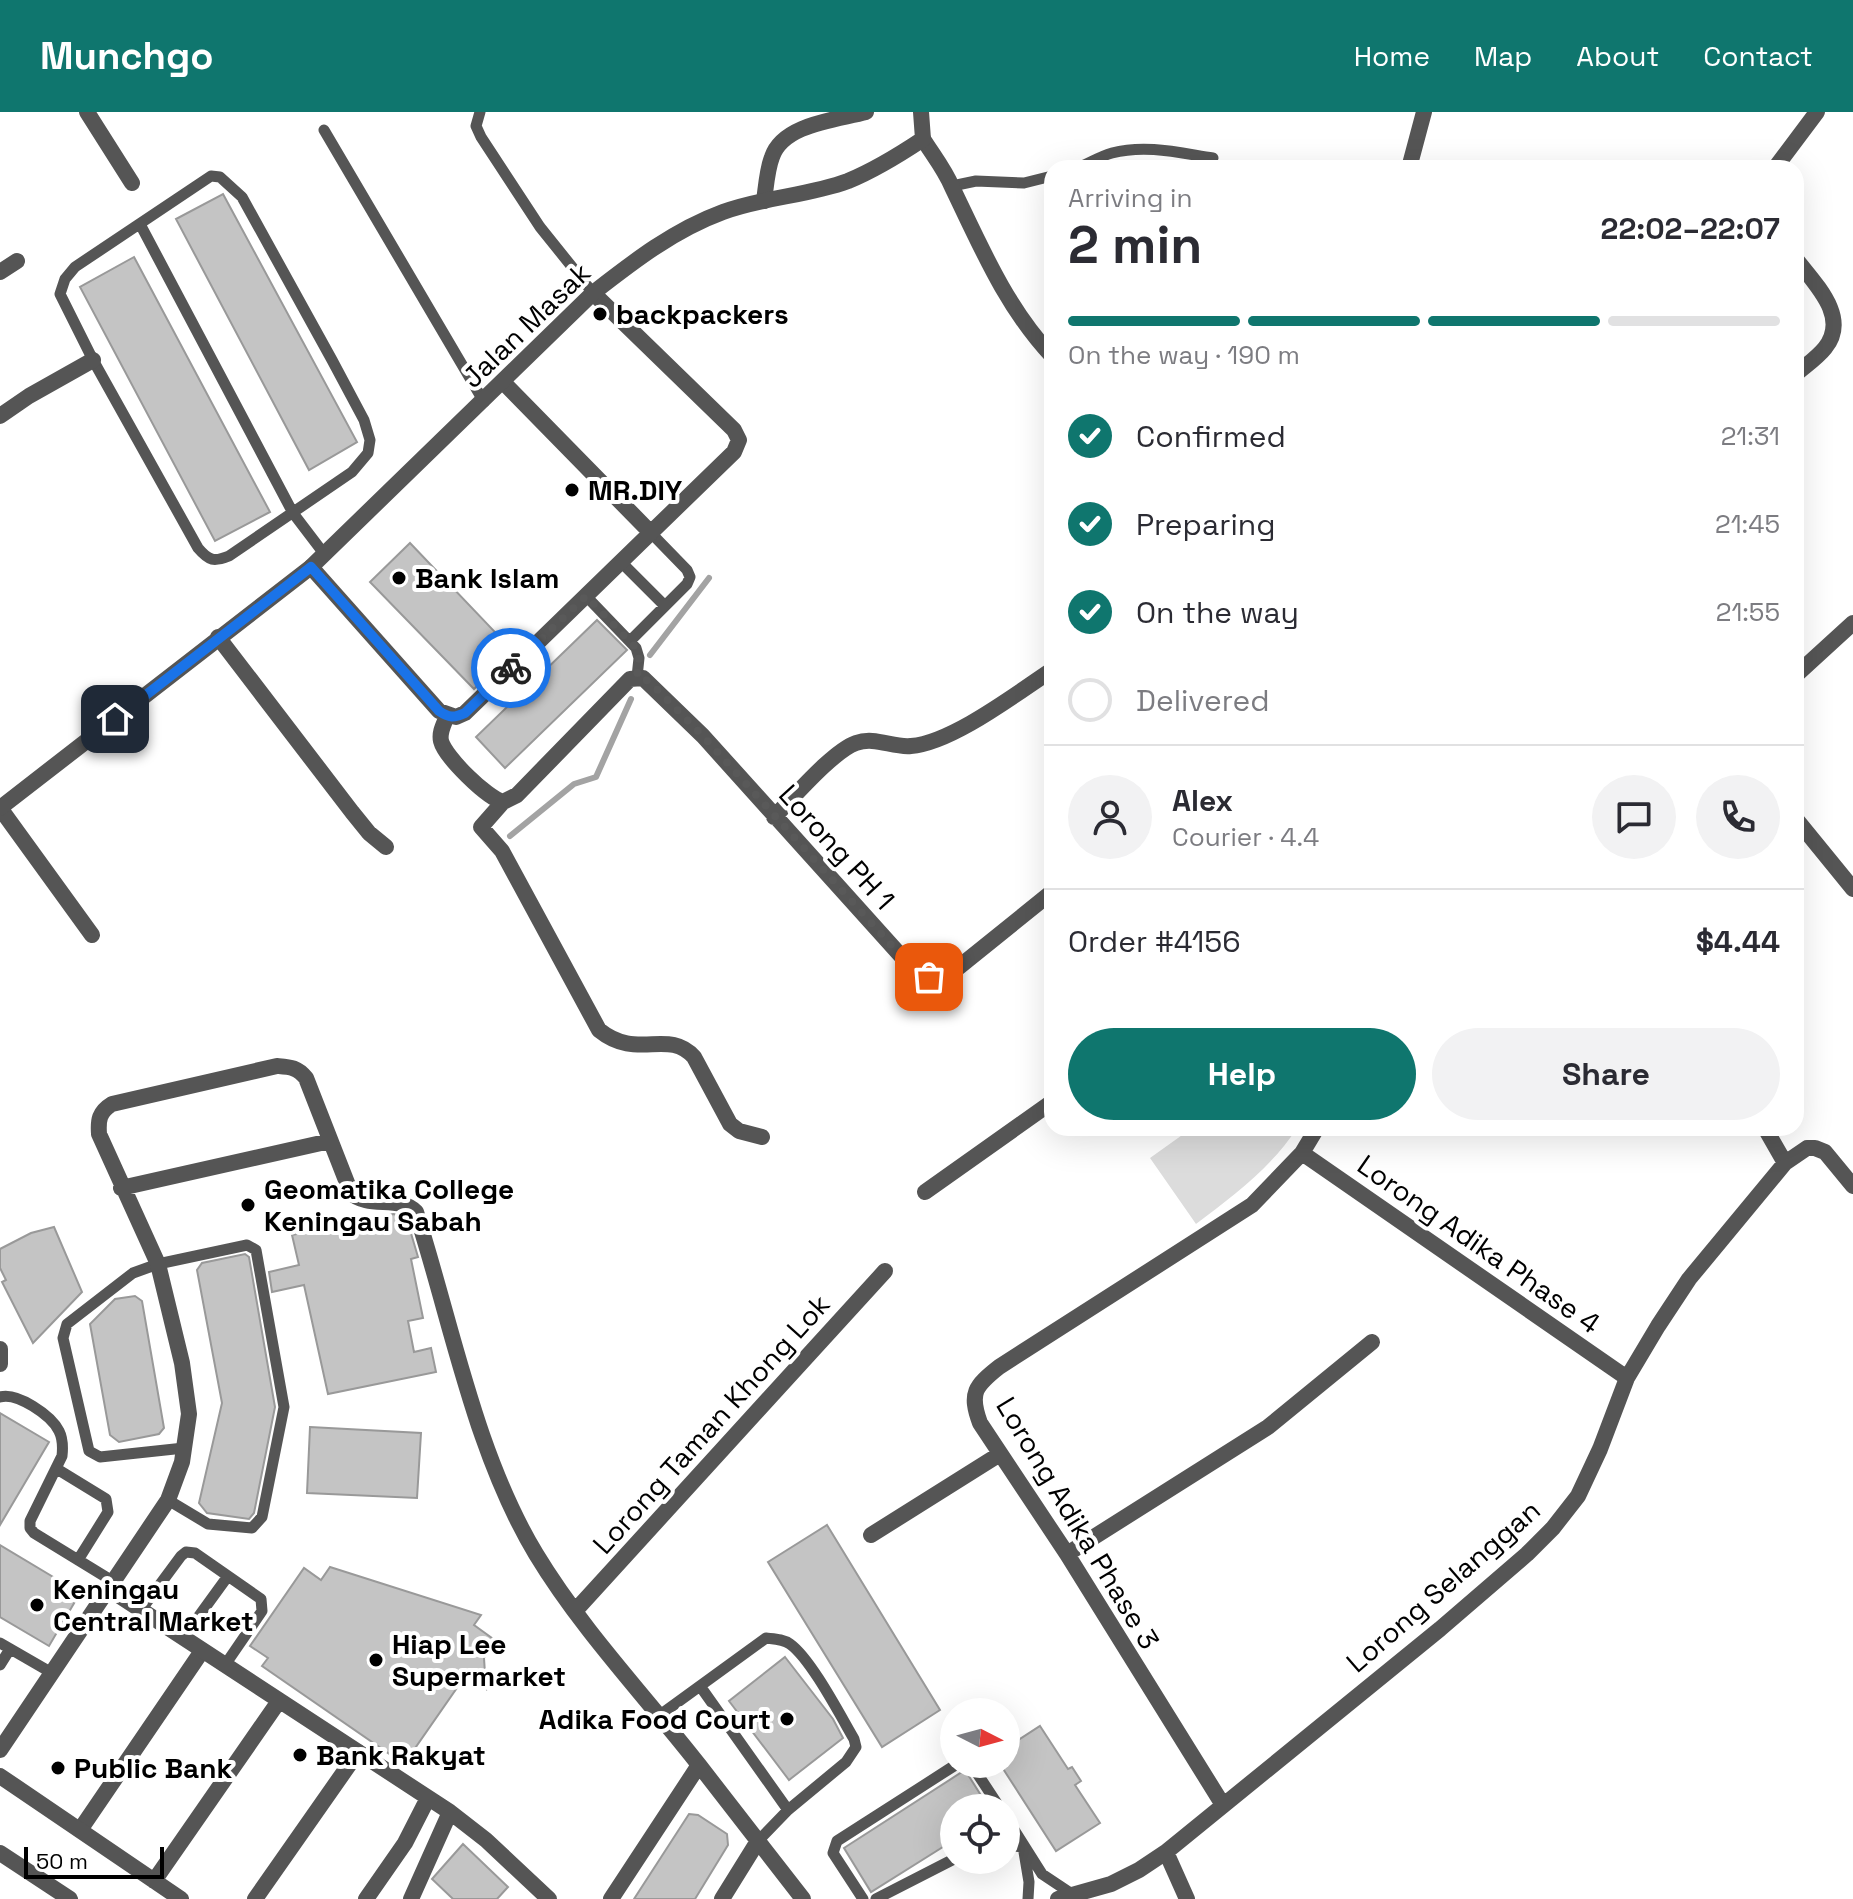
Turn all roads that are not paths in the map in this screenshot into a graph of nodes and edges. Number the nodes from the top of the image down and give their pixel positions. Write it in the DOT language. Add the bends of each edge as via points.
graph roads {
  1 [pos="87,112"];
  2 [pos="480,112"];
  3 [pos="866,112"];
  4 [pos="921,112"];
  5 [pos="1424,112"];
  6 [pos="1817,112"];
  7 [pos="324,130"];
  8 [pos="923,139"];
  9 [pos="1213,158"];
  10 [pos="1096,160"];
  11 [pos="1411,160"];
  12 [pos="1781,160"];
  13 [pos="1044,178"];
  14 [pos="132,183"];
  15 [pos="952,186"];
  16 [pos="764,201"];
  17 [pos="140,224"];
  18 [pos="17,261"];
  19 [pos="1804,270"];
  20 [pos="0,272"];
  21 [pos="593,293"];
  22 [pos="1044,347"];
  23 [pos="93,360"];
  24 [pos="1804,367"];
  25 [pos="503,382"];
  26 [pos="484,402"];
  27 [pos="0,416"];
  28 [pos="293,513"];
  29 [pos="651,533"];
  30 [pos="325,555"];
  31 [pos="621,562"];
  32 [pos="311,567"];
  33 [pos="586,596"];
  34 [pos="665,606"];
  35 [pos="1853,623"];
  36 [pos="218,637"];
  37 [pos="631,640"];
  38 [pos="1804,668"];
  39 [pos="1044,675"];
  40 [pos="637,677"];
  41 [pos="447,716"];
  42 [pos="503,802"];
  43 [pos="0,808"];
  44 [pos="774,817"];
  45 [pos="1804,829"];
  46 [pos="386,847"];
  47 [pos="1853,889"];
  48 [pos="1044,898"];
  49 [pos="92,935"];
  50 [pos="1044,1108"];
  51 [pos="1312,1136"];
  52 [pos="1770,1136"];
  53 [pos="762,1137"];
  54 [pos="330,1141"];
  55 [pos="1302,1153"];
  56 [pos="1785,1163"];
  57 [pos="1853,1186"];
  58 [pos="121,1188"];
  59 [pos="925,1192"];
  60 [pos="158,1264"];
  61 [pos="885,1271"];
  62 [pos="1372,1342"];
  63 [pos="0,1349"];
  64 [pos="0,1364"];
  65 [pos="1627,1378"];
  66 [pos="3,1396"];
  67 [pos="184,1448"];
  68 [pos="1000,1454"];
  69 [pos="57,1469"];
  70 [pos="168,1500"];
  71 [pos="871,1535"];
  72 [pos="1067,1554"];
  73 [pos="78,1560"];
  74 [pos="228,1576"];
  75 [pos="112,1586"];
  76 [pos="141,1610"];
  77 [pos="575,1611"];
  78 [pos="183,1638"];
  79 [pos="5,1646"];
  80 [pos="202,1651"];
  81 [pos="0,1665"];
  82 [pos="225,1665"];
  83 [pos="52,1673"];
  84 [pos="700,1686"];
  85 [pos="279,1701"];
  86 [pos="660,1715"];
  87 [pos="0,1750"];
  88 [pos="358,1752"];
  89 [pos="699,1765"];
  90 [pos="940,1775"];
  91 [pos="0,1776"];
  92 [pos="428,1798"];
  93 [pos="1223,1805"];
  94 [pos="788,1810"];
  95 [pos="450,1812"];
  96 [pos="80,1830"];
  97 [pos="758,1841"];
  98 [pos="1020,1842"];
  99 [pos="1020,1847"];
  100 [pos="1023,1847"];
  101 [pos="1166,1852"];
  102 [pos="0,1853"];
  103 [pos="940,1866"];
  104 [pos="154,1881"];
  105 [pos="1065,1896"];
  106 [pos="70,1899"];
  107 [pos="181,1899"];
  108 [pos="255,1899"];
  109 [pos="366,1899"];
  110 [pos="411,1899"];
  111 [pos="549,1899"];
  112 [pos="611,1899"];
  113 [pos="722,1899"];
  114 [pos="803,1899"];
  115 [pos="863,1899"];
  116 [pos="876,1899"];
  117 [pos="1028,1899"];
  118 [pos="1187,1899"];
  1 -- 14 [label="street"];
  2 -- 21 [label="lane" via="476,126 481,137 540,227"];
  3 -- 16 [label="street" via="783,138 772,155"];
  4 -- 8 [label="street"];
  5 -- 11 [label="street"];
  6 -- 12 [label="street"];
  7 -- 26 [label="lane"];
  8 -- 15 [label="street"];
  8 -- 16 [label="street, Jalan Masak" via="847,181"];
  9 -- 10 [label="lane" via="1136,149"];
  13 -- 15 [label="lane"];
  15 -- 22 [label="street" via="1005,294"];
  16 -- 21 [label="street, Jalan Masak" via="723,212 667,239"];
  17 -- 23 [label="lane" via="75,267 61,286 64,305"];
  17 -- 28 [label="lane"];
  17 -- 28 [label="lane" via="198,182 220,177 242,197 364,420 368,453 352,472"];
  18 -- 20 [label="street"];
  19 -- 24 [label="street" via="1828,302 1835,326 1822,351"];
  21 -- 25 [label="street, Jalan Masak"];
  21 -- 29 [label="street" via="739,440 734,452"];
  23 -- 27 [label="street"];
  23 -- 28 [label="lane" via="206,559 229,556"];
  25 -- 26 [label="street, Jalan Masak"];
  25 -- 29 [label="street"];
  26 -- 30 [label="street, Jalan Masak"];
  28 -- 30 [label="lane"];
  29 -- 31 [label="street"];
  29 -- 34 [label="lane" via="690,577"];
  30 -- 32 [label="street, Jalan Masak"];
  31 -- 33 [label="street"];
  31 -- 34 [label="lane"];
  32 -- 36 [label="street, Jalan Masak"];
  32 -- 41 [label="street"];
  33 -- 37 [label="lane"];
  33 -- 41 [label="street" via="465,713"];
  34 -- 37 [label="lane"];
  35 -- 38 [label="street"];
  36 -- 43 [label="street, Jalan Masak"];
  36 -- 46 [label="street" via="352,812"];
  37 -- 40 [label="lane" via="639,658"];
  39 -- 44 [label="street" via="929,742 911,747 855,743"];
  40 -- 42 [label="street" via="517,795"];
  40 -- 44 [label="street, Lorong PH 1" via="660,692"];
  41 -- 42 [label="street" via="441,740 447,751 487,795"];
  42 -- 53 [label="street" via="481,827 502,851 599,1030 619,1043 687,1049 730,1124"];
  43 -- 49 [label="street"];
  44 -- 48 [label="street, Lorong PH 1" via="924,976 954,971"];
  45 -- 47 [label="street"];
  50 -- 59 [label="street"];
  51 -- 55 [label="street, Lorong Adika Phase 3"];
  52 -- 56 [label="street"];
  54 -- 58 [label="street"];
  54 -- 58 [label="street" via="306,1078 300,1070 277,1066 103,1110 99,1134"];
  54 -- 77 [label="street" via="355,1197 407,1205 416,1212 501,1486 536,1554"];
  55 -- 65 [label="street, Lorong Adika Phase 4"];
  55 -- 68 [label="street, Lorong Adika Phase 3" via="1252,1205 985,1378 976,1387 973,1404"];
  56 -- 57 [label="street" via="1815,1148 1825,1152"];
  56 -- 65 [label="street, Lorong Selanggan" via="1689,1279"];
  58 -- 60 [label="street"];
  60 -- 67 [label="street" via="188,1398"];
  60 -- 67 [label="lane" via="125,1277 67,1324 63,1338 89,1451 100,1457"];
  60 -- 70 [label="lane" via="247,1245 256,1250 284,1407 259,1523 244,1529 208,1524"];
  61 -- 77 [label="street, Lorong Taman Khong Lok"];
  62 -- 72 [label="street" via="1268,1427"];
  63 -- 64 [label="street"];
  65 -- 93 [label="street, Lorong Selanggan" via="1578,1496 1553,1528 1440,1629"];
  66 -- 69 [label="lane" via="16,1397 55,1424 63,1446"];
  67 -- 70 [label="street"];
  68 -- 71 [label="street"];
  68 -- 72 [label="street, Lorong Adika Phase 3"];
  69 -- 73 [label="lane" via="30,1528"];
  69 -- 73 [label="lane" via="109,1504"];
  70 -- 75 [label="street"];
  72 -- 93 [label="street, Lorong Adika Phase 3"];
  73 -- 75 [label="lane"];
  74 -- 76 [label="lane" via="186,1552"];
  74 -- 78 [label="lane"];
  74 -- 82 [label="lane" via="263,1605"];
  75 -- 76 [label="street"];
  75 -- 83 [label="street"];
  76 -- 78 [label="street"];
  77 -- 86 [label="street"];
  78 -- 80 [label="street"];
  79 -- 81 [label="lane"];
  79 -- 83 [label="lane"];
  80 -- 82 [label="street"];
  80 -- 96 [label="street"];
  82 -- 85 [label="street"];
  83 -- 87 [label="street"];
  84 -- 86 [label="lane"];
  84 -- 94 [label="lane"];
  84 -- 94 [label="lane" via="766,1638 793,1645 809,1665 856,1747 846,1762"];
  85 -- 88 [label="street"];
  85 -- 104 [label="street"];
  86 -- 89 [label="street"];
  88 -- 92 [label="street"];
  88 -- 108 [label="street"];
  89 -- 97 [label="street"];
  89 -- 112 [label="street"];
  90 -- 115 [label="lane" via="837,1841 833,1853"];
  91 -- 96 [label="street"];
  92 -- 95 [label="street"];
  92 -- 109 [label="street"];
  93 -- 101 [label="street, Lorong Selanggan"];
  94 -- 97 [label="lane"];
  95 -- 110 [label="street"];
  95 -- 111 [label="street"];
  96 -- 104 [label="street"];
  97 -- 113 [label="street"];
  97 -- 114 [label="street"];
  98 -- 100 [label="lane"];
  99 -- 100 [label="lane"];
  100 -- 105 [label="lane"];
  100 -- 117 [label="lane"];
  101 -- 105 [label="street, Lorong Selanggan" via="1111,1884"];
  101 -- 118 [label="street"];
  102 -- 106 [label="street"];
  103 -- 116 [label="lane"];
  104 -- 107 [label="street"];
}
